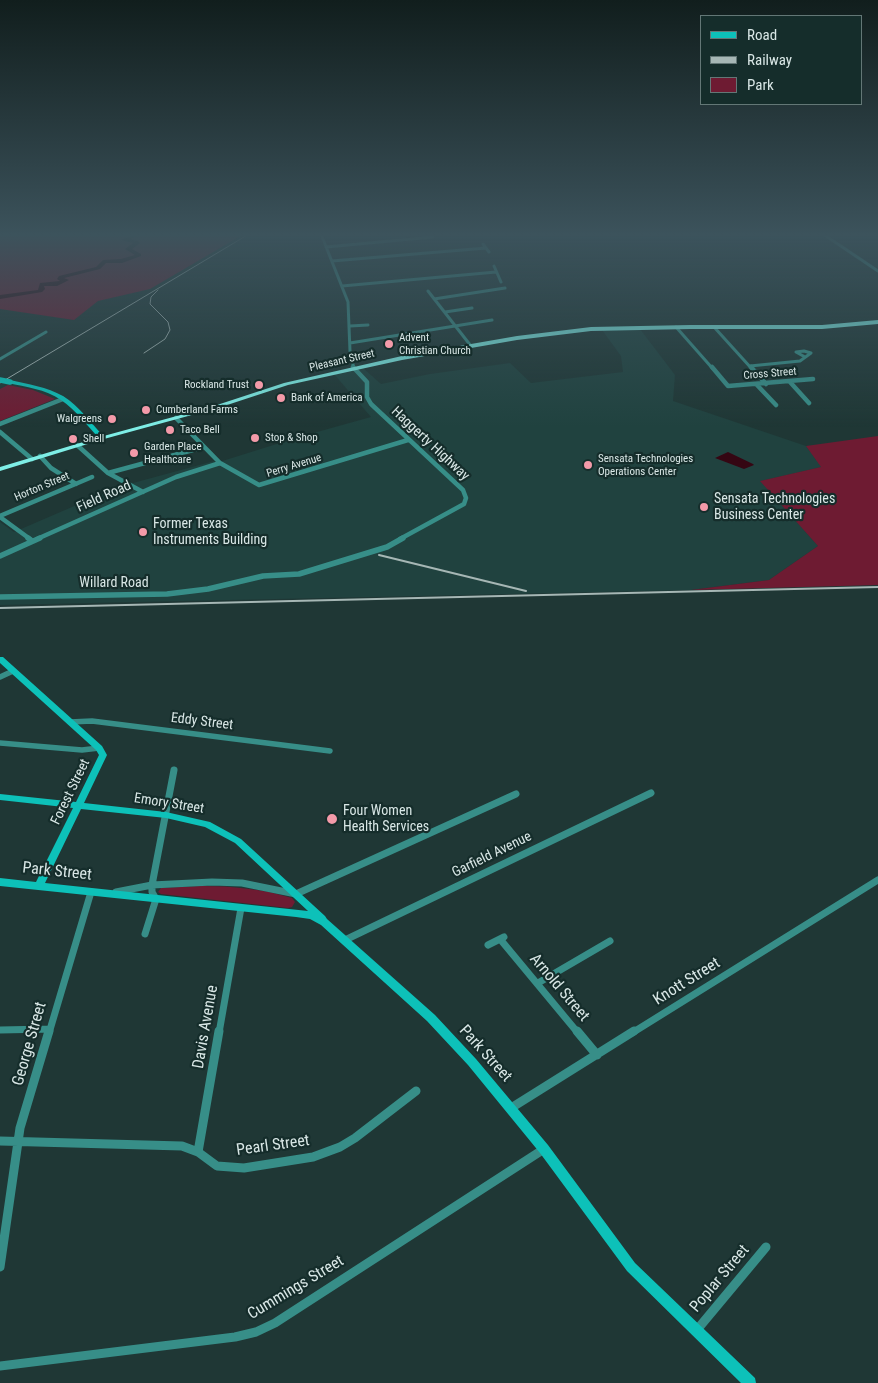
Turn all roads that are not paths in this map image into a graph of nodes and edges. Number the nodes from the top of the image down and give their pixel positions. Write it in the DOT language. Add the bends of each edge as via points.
graph roads {
  1 [pos="347,299"];
  2 [pos="434,299"];
  3 [pos="437,299"];
  4 [pos="472,308"];
  5 [pos="444,312"];
  6 [pos="492,320"];
  7 [pos="878,322"];
  8 [pos="368,325"];
  9 [pos="350,326"];
  10 [pos="455,326"];
  11 [pos="676,327"];
  12 [pos="714,327"];
  13 [pos="46,332"];
  14 [pos="350,343"];
  15 [pos="471,346"];
  16 [pos="805,356"];
  17 [pos="0,359"];
  18 [pos="750,366"];
  19 [pos="354,368"];
  20 [pos="813,379"];
  21 [pos="0,380"];
  22 [pos="790,382"];
  23 [pos="766,384"];
  24 [pos="757,385"];
  25 [pos="63,399"];
  26 [pos="809,403"];
  27 [pos="776,405"];
  28 [pos="176,418"];
  29 [pos="0,424"];
  30 [pos="0,432"];
  31 [pos="102,438"];
  32 [pos="408,440"];
  33 [pos="77,445"];
  34 [pos="204,447"];
  35 [pos="40,456"];
  36 [pos="32,459"];
  37 [pos="220,462"];
  38 [pos="0,469"];
  39 [pos="108,473"];
  40 [pos="92,477"];
  41 [pos="76,484"];
  42 [pos="143,492"];
  43 [pos="0,517"];
  44 [pos="32,541"];
  45 [pos="0,556"];
  46 [pos="228,584"];
  47 [pos="0,598"];
  48 [pos="0,659"];
  49 [pos="13,671"];
  50 [pos="0,677"];
  51 [pos="70,722"];
  52 [pos="0,743"];
  53 [pos="99,748"];
  54 [pos="330,751"];
  55 [pos="174,770"];
  56 [pos="651,793"];
  57 [pos="516,794"];
  58 [pos="0,797"];
  59 [pos="79,806"];
  60 [pos="166,815"];
  61 [pos="878,880"];
  62 [pos="0,882"];
  63 [pos="152,885"];
  64 [pos="40,886"];
  65 [pos="91,892"];
  66 [pos="110,894"];
  67 [pos="297,895"];
  68 [pos="156,898"];
  69 [pos="241,908"];
  70 [pos="291,912"];
  71 [pos="327,924"];
  72 [pos="145,934"];
  73 [pos="344,940"];
  74 [pos="610,942"];
  75 [pos="488,945"];
  76 [pos="538,984"];
  77 [pos="49,1029"];
  78 [pos="0,1030"];
  79 [pos="597,1054"];
  80 [pos="416,1091"];
  81 [pos="512,1108"];
  82 [pos="0,1141"];
  83 [pos="17,1141"];
  84 [pos="544,1149"];
  85 [pos="198,1152"];
  86 [pos="766,1247"];
  87 [pos="0,1266"];
  88 [pos="696,1330"];
  89 [pos="0,1366"];
  90 [pos="750,1383"];
  1 -- 9 [label="street"];
  2 -- 3 [label="street"];
  2 -- 5 [label="street"];
  4 -- 5 [label="street"];
  5 -- 10 [label="street"];
  6 -- 10 [label="street"];
  7 -- 12 [label="highway, Pleasant Street" via="822,327"];
  8 -- 9 [label="street"];
  9 -- 14 [label="street"];
  10 -- 14 [label="street"];
  10 -- 15 [label="street"];
  11 -- 12 [label="highway, Pleasant Street"];
  11 -- 15 [label="highway, Pleasant Street" via="571,331"];
  11 -- 24 [label="street, Cross Street" via="729,386"];
  12 -- 18 [label="street"];
  13 -- 17 [label="street"];
  14 -- 19 [label="street"];
  15 -- 19 [label="highway, Pleasant Street"];
  16 -- 18 [label="street" via="800,361"];
  18 -- 23 [label="street"];
  19 -- 28 [label="highway, Pleasant Street" via="286,384"];
  19 -- 32 [label="street, Haggerty Highway" via="367,382 367,397 371,404"];
  20 -- 22 [label="street, Cross Street"];
  21 -- 25 [label="main road, bridge" via="36,388"];
  22 -- 23 [label="street, Cross Street"];
  22 -- 26 [label="street"];
  23 -- 24 [label="street, Cross Street"];
  24 -- 27 [label="street"];
  25 -- 29 [label="street"];
  25 -- 31 [label="main road"];
  28 -- 31 [label="highway, Pleasant Street"];
  28 -- 34 [label="street, Perry Avenue"];
  30 -- 36 [label="street"];
  31 -- 33 [label="highway, Pleasant Street"];
  32 -- 37 [label="street, Perry Avenue" via="262,485"];
  32 -- 46 [label="street, Haggerty Highway" via="463,490 466,498 462,506 385,548 299,574 263,576"];
  33 -- 35 [label="highway, Pleasant Street"];
  33 -- 39 [label="street"];
  34 -- 37 [label="street, Perry Avenue"];
  34 -- 39 [label="street"];
  35 -- 36 [label="highway, Pleasant Street"];
  35 -- 41 [label="street" via="51,468"];
  36 -- 38 [label="highway, Pleasant Street"];
  37 -- 42 [label="street, Field Road"];
  39 -- 42 [label="street"];
  40 -- 41 [label="street, Horton Street"];
  41 -- 43 [label="street, Horton Street"];
  42 -- 44 [label="street, Field Road"];
  43 -- 44 [label="street"];
  44 -- 45 [label="street, Field Road"];
  46 -- 47 [label="street, Willard Road" via="167,594"];
  48 -- 49 [label="main road, Forest Street"];
  49 -- 50 [label="street"];
  49 -- 51 [label="main road, Forest Street"];
  51 -- 53 [label="main road, Forest Street"];
  51 -- 54 [label="street, Eddy Street" via="92,721"];
  52 -- 53 [label="street" via="82,750"];
  53 -- 59 [label="main road, Forest Street" via="103,759"];
  55 -- 60 [label="street"];
  56 -- 73 [label="street, Garfield Avenue"];
  57 -- 67 [label="street"];
  58 -- 59 [label="main road, Emory Street"];
  59 -- 60 [label="main road, Emory Street"];
  59 -- 64 [label="main road, Forest Street"];
  60 -- 63 [label="street"];
  60 -- 67 [label="main road, Emory Street" via="200,822 230,836"];
  61 -- 79 [label="street, Knott Street"];
  62 -- 64 [label="main road, Park Street"];
  63 -- 66 [label="street, Park Street"];
  63 -- 67 [label="street, Park Street" via="228,882"];
  63 -- 68 [label="street"];
  64 -- 65 [label="main road, Park Street"];
  65 -- 66 [label="main road, Park Street"];
  65 -- 77 [label="street, George Street"];
  66 -- 68 [label="main road, Park Street"];
  67 -- 70 [label="main road" via="299,906"];
  67 -- 71 [label="main road, Emory Street"];
  68 -- 69 [label="main road, Park Street"];
  68 -- 72 [label="street"];
  69 -- 70 [label="main road, Park Street"];
  69 -- 85 [label="street, Davis Avenue"];
  70 -- 71 [label="main road, Park Street" via="310,915"];
  71 -- 73 [label="main road, Park Street"];
  73 -- 81 [label="main road, Park Street" via="431,1018"];
  74 -- 76 [label="street"];
  75 -- 76 [label="street, Arnold Street" via="502,938"];
  76 -- 79 [label="street, Arnold Street"];
  77 -- 78 [label="street"];
  77 -- 83 [label="street, George Street"];
  79 -- 81 [label="street, Knott Street"];
  80 -- 85 [label="street, Pearl Street" via="355,1138 313,1157 244,1168 217,1166"];
  81 -- 84 [label="main road, Park Street"];
  82 -- 83 [label="street, Pearl Street"];
  83 -- 85 [label="street, Pearl Street" via="182,1146"];
  83 -- 87 [label="street, George Street"];
  84 -- 88 [label="main road, Park Street" via="631,1267"];
  84 -- 89 [label="street, Cummings Street" via="275,1323 256,1332"];
  86 -- 88 [label="street, Poplar Street"];
  88 -- 90 [label="main road, Park Street"];
}
